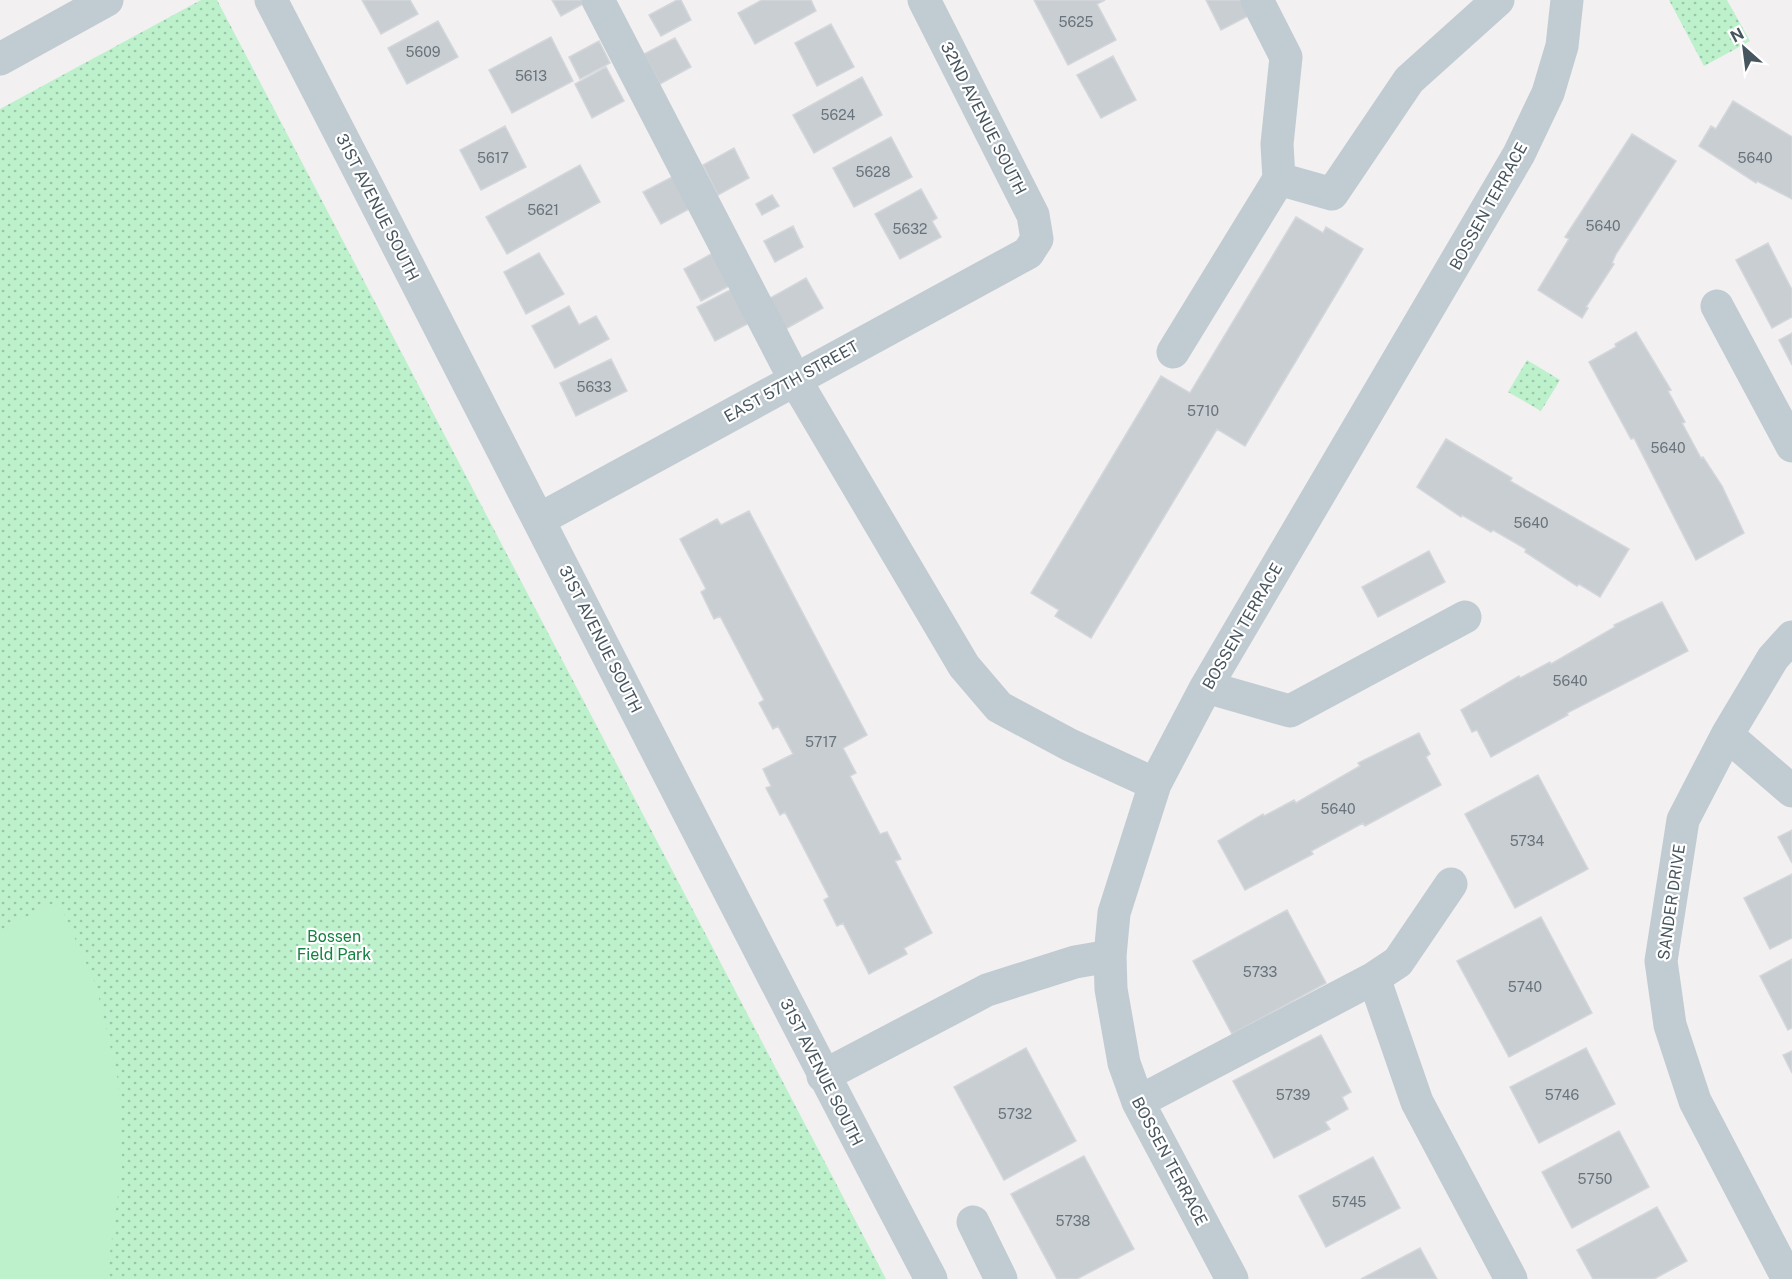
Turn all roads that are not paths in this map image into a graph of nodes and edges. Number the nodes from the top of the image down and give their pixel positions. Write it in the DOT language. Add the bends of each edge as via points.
graph roads {
  1 [pos="107,0"];
  2 [pos="271,0"];
  3 [pos="598,0"];
  4 [pos="924,0"];
  5 [pos="1257,0"];
  6 [pos="1498,0"];
  7 [pos="1567,0"];
  8 [pos="2,52"];
  9 [pos="1279,179"];
  10 [pos="1037,239"];
  11 [pos="1717,306"];
  12 [pos="1173,352"];
  13 [pos="794,378"];
  14 [pos="1789,433"];
  15 [pos="540,519"];
  16 [pos="1465,617"];
  17 [pos="1792,637"];
  18 [pos="1206,687"];
  19 [pos="1727,735"];
  20 [pos="1155,784"];
  21 [pos="1792,791"];
  22 [pos="1451,884"];
  23 [pos="1110,956"];
  24 [pos="1374,978"];
  25 [pos="823,1076"];
  26 [pos="1138,1102"];
  27 [pos="973,1222"];
  28 [pos="931,1279"];
  29 [pos="1001,1279"];
  30 [pos="1232,1279"];
  31 [pos="1511,1279"];
  32 [pos="1788,1279"];
  1 -- 8 [label="street"];
  2 -- 15 [label="street, 31ST AVENUE SOUTH"];
  3 -- 13 [label="street"];
  4 -- 10 [label="street, 32ND AVENUE SOUTH" via="1033,215"];
  5 -- 9 [label="street" via="1287,57 1277,144"];
  6 -- 9 [label="street" via="1409,80 1332,194"];
  7 -- 18 [label="street, BOSSEN TERRACE" via="1562,46 1548,93 1519,154"];
  9 -- 12 [label="street"];
  10 -- 13 [label="street, EAST 57TH STREET" via="1028,253"];
  11 -- 14 [label="street"];
  13 -- 15 [label="street, EAST 57TH STREET"];
  13 -- 20 [label="street" via="964,666 999,707"];
  15 -- 25 [label="street, 31ST AVENUE SOUTH"];
  16 -- 18 [label="street" via="1290,711"];
  17 -- 19 [label="street, SANDER DRIVE" via="1773,658"];
  18 -- 20 [label="street, BOSSEN TERRACE"];
  19 -- 21 [label="street"];
  19 -- 32 [label="street, SANDER DRIVE" via="1683,820 1661,961 1670,1025 1695,1101"];
  20 -- 23 [label="street, BOSSEN TERRACE" via="1114,913"];
  22 -- 24 [label="street" via="1398,962"];
  23 -- 25 [label="street" via="1075,962 987,990"];
  23 -- 26 [label="street, BOSSEN TERRACE" via="1124,1063"];
  24 -- 26 [label="street"];
  24 -- 31 [label="street" via="1417,1102"];
  25 -- 28 [label="street, 31ST AVENUE SOUTH"];
  26 -- 30 [label="street, BOSSEN TERRACE"];
  27 -- 29 [label="street"];
}
